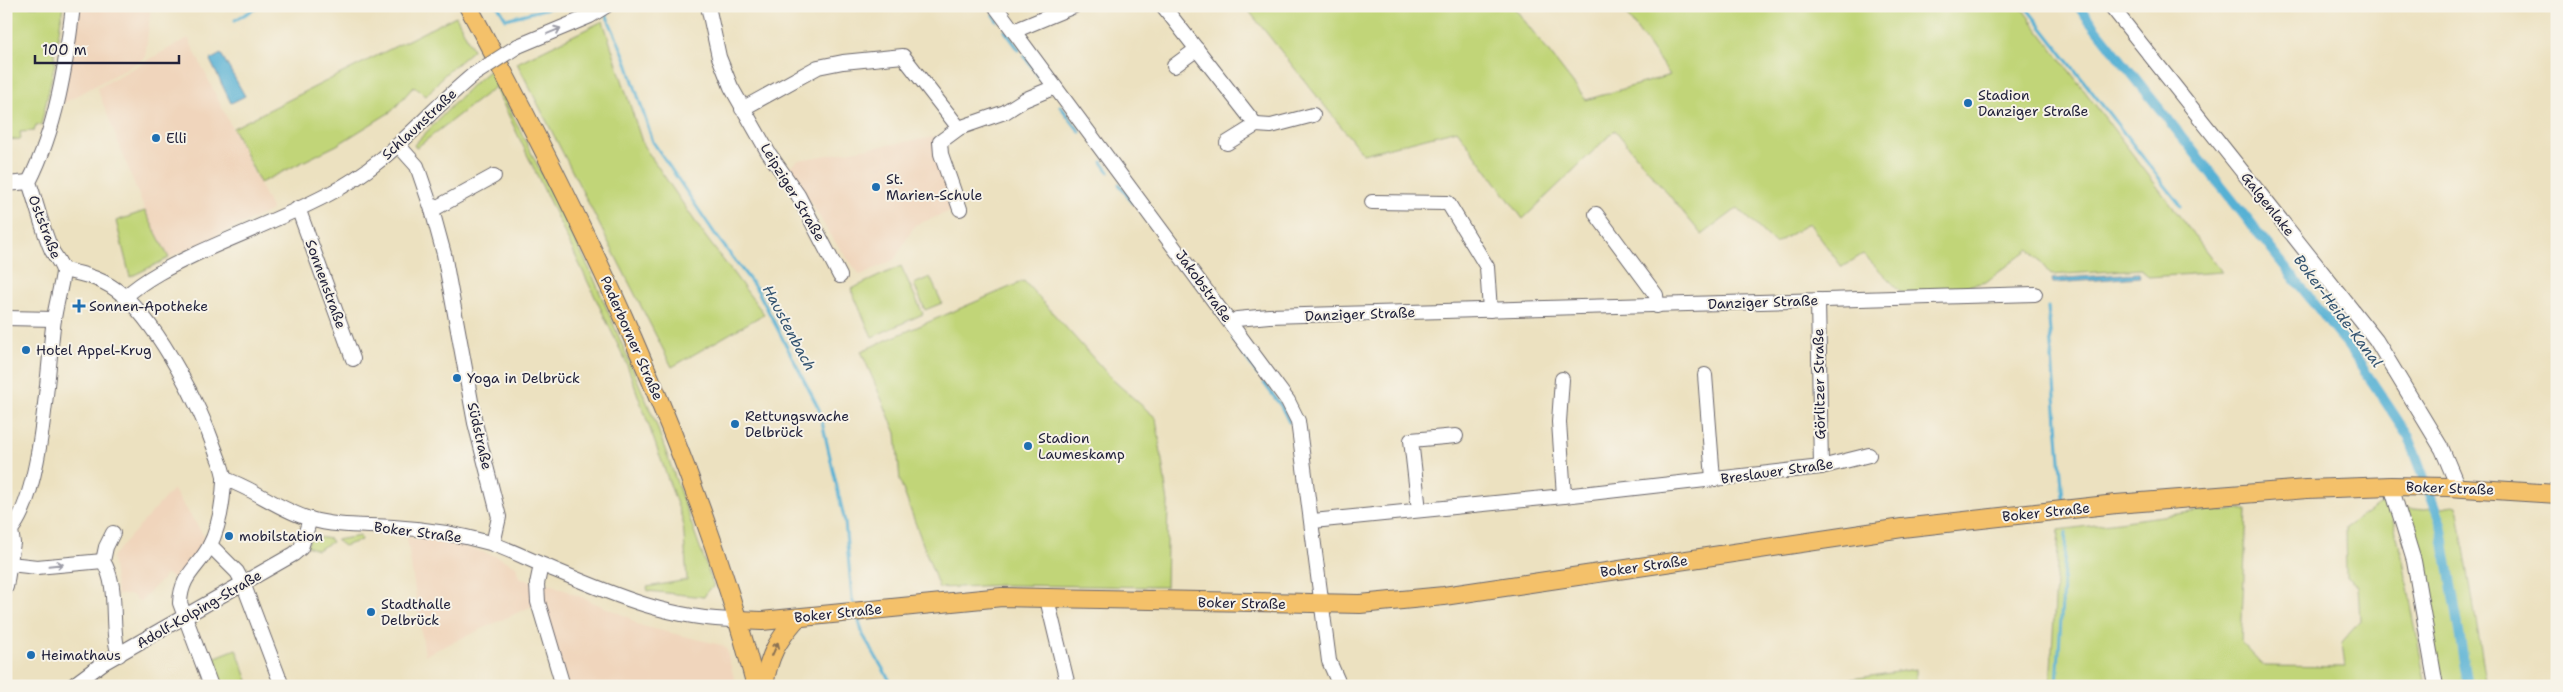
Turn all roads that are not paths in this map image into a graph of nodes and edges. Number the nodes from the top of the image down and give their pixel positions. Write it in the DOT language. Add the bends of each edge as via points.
graph roads {
  1 [pos="73,6"];
  2 [pos="468,6"];
  3 [pos="708,6"];
  4 [pos="995,6"];
  5 [pos="1074,6"];
  6 [pos="1163,6"];
  7 [pos="2111,6"];
  8 [pos="601,9"];
  9 [pos="1014,31"];
  10 [pos="1197,49"];
  11 [pos="1174,66"];
  12 [pos="1055,87"];
  13 [pos="742,109"];
  14 [pos="1313,115"];
  15 [pos="1256,125"];
  16 [pos="959,128"];
  17 [pos="1227,143"];
  18 [pos="399,146"];
  19 [pos="494,176"];
  20 [pos="28,182"];
  21 [pos="6,184"];
  22 [pos="1372,202"];
  23 [pos="298,208"];
  24 [pos="960,208"];
  25 [pos="432,210"];
  26 [pos="1596,214"];
  27 [pos="63,270"];
  28 [pos="840,276"];
  29 [pos="2035,294"];
  30 [pos="125,297"];
  31 [pos="1818,300"];
  32 [pos="1657,306"];
  33 [pos="1490,310"];
  34 [pos="6,318"];
  35 [pos="54,319"];
  36 [pos="1231,323"];
  37 [pos="353,359"];
  38 [pos="1705,375"];
  39 [pos="1562,379"];
  40 [pos="1456,436"];
  41 [pos="1869,455"];
  42 [pos="1821,467"];
  43 [pos="225,479"];
  44 [pos="1713,479"];
  45 [pos="2394,486"];
  46 [pos="2453,487"];
  47 [pos="2557,494"];
  48 [pos="1564,496"];
  49 [pos="1419,510"];
  50 [pos="310,519"];
  51 [pos="1313,521"];
  52 [pos="9,533"];
  53 [pos="114,533"];
  54 [pos="493,544"];
  55 [pos="210,545"];
  56 [pos="102,561"];
  57 [pos="10,564"];
  58 [pos="541,564"];
  59 [pos="243,584"];
  60 [pos="6,587"];
  61 [pos="1047,599"];
  62 [pos="1324,605"];
  63 [pos="185,618"];
  64 [pos="797,618"];
  65 [pos="738,620"];
  66 [pos="119,655"];
  67 [pos="72,686"];
  68 [pos="211,686"];
  69 [pos="282,686"];
  70 [pos="563,686"];
  71 [pos="756,686"];
  72 [pos="764,686"];
  73 [pos="1068,686"];
  74 [pos="1340,686"];
  75 [pos="2436,686"];
  1 -- 20 [label="street, Oststraße" via="61,83 39,162"];
  2 -- 65 [label="main road, Paderborner Straße" via="557,175 627,326 687,470"];
  3 -- 13 [label="street, Leipziger Straße" via="719,57"];
  4 -- 9 [label="street, Jakobstraße"];
  5 -- 9 [label="street"];
  6 -- 10 [label="street"];
  7 -- 46 [label="street, Galgenlake" via="2376,340 2442,449"];
  18 -- 8 [label="street, Schlaunstraße, one-way, bridge" via="473,75 518,46"];
  9 -- 12 [label="street, Jakobstraße"];
  10 -- 11 [label="street"];
  10 -- 15 [label="street"];
  12 -- 16 [label="street" via="1005,112"];
  12 -- 36 [label="street, Jakobstraße"];
  13 -- 16 [label="street" via="818,68 903,56"];
  13 -- 28 [label="street, Leipziger Straße" via="798,195"];
  14 -- 15 [label="street" via="1271,126"];
  15 -- 17 [label="street"];
  16 -- 24 [label="street" via="939,145"];
  18 -- 23 [label="street, Schlaunstraße" via="353,180"];
  18 -- 25 [label="street, Südstraße" via="417,166"];
  19 -- 25 [label="street"];
  20 -- 21 [label="street"];
  20 -- 27 [label="street, Oststraße" via="51,248"];
  22 -- 33 [label="street" via="1448,203 1487,267"];
  23 -- 30 [label="street, Schlaunstraße" via="146,280"];
  23 -- 37 [label="street, Sonnenstraße"];
  25 -- 54 [label="street, Südstraße" via="444,254 475,423 499,517"];
  26 -- 32 [label="street" via="1656,295"];
  27 -- 30 [label="street" via="100,280"];
  27 -- 35 [label="street, Oststraße"];
  29 -- 31 [label="street, Danziger Straße"];
  30 -- 43 [label="street" via="164,348 195,402 211,436"];
  31 -- 32 [label="street, Danziger Straße"];
  31 -- 42 [label="street, Görlitzer Straße"];
  32 -- 33 [label="street, Danziger Straße"];
  33 -- 36 [label="street, Danziger Straße" via="1269,316 1237,319"];
  34 -- 35 [label="street"];
  35 -- 52 [label="street, Oststraße" via="34,469 26,501"];
  36 -- 51 [label="street, Jakobstraße" via="1288,401 1298,420"];
  38 -- 44 [label="street, Breslauer Straße"];
  39 -- 48 [label="street" via="1560,422"];
  40 -- 49 [label="street" via="1411,440"];
  41 -- 42 [label="street, Breslauer Straße"];
  42 -- 44 [label="street, Breslauer Straße"];
  43 -- 50 [label="street, Boker Straße" via="245,487 270,504"];
  43 -- 55 [label="street" via="219,517"];
  44 -- 48 [label="street, Breslauer Straße"];
  45 -- 46 [label="main road, Boker Straße"];
  45 -- 62 [label="main road, Boker Straße" via="2307,489 2077,508 1902,528 1444,596"];
  45 -- 75 [label="street" via="2414,561"];
  46 -- 47 [label="main road, Boker Straße"];
  48 -- 49 [label="street, Breslauer Straße"];
  49 -- 51 [label="street, Breslauer Straße"];
  50 -- 54 [label="street, Boker Straße" via="334,524 435,530"];
  50 -- 59 [label="street, Adolf-Kolping-Straße" via="301,548"];
  51 -- 62 [label="street, Jakobstraße"];
  52 -- 57 [label="street" via="13,543"];
  53 -- 56 [label="street"];
  54 -- 58 [label="street, Boker Straße"];
  55 -- 59 [label="street" via="237,572"];
  55 -- 63 [label="street" via="186,576 181,590 180,602"];
  57 -- 56 [label="street, one-way" via="37,567"];
  56 -- 66 [label="street" via="110,571 114,640"];
  57 -- 60 [label="street"];
  58 -- 65 [label="street, Boker Straße" via="662,611 708,620"];
  58 -- 70 [label="street" via="538,602"];
  59 -- 63 [label="street, Adolf-Kolping-Straße"];
  59 -- 69 [label="street"];
  61 -- 62 [label="main road, Boker Straße"];
  61 -- 64 [label="main road, Boker Straße" via="1002,597"];
  61 -- 73 [label="street"];
  62 -- 74 [label="street, Jakobstraße" via="1329,661"];
  63 -- 66 [label="street, Adolf-Kolping-Straße"];
  63 -- 68 [label="street"];
  64 -- 65 [label="main road, Boker Straße"];
  72 -- 64 [label="main road, one-way" via="772,653"];
  65 -- 71 [label="main road, Paderborner Straße"];
  66 -- 67 [label="street, Adolf-Kolping-Straße"];
}
